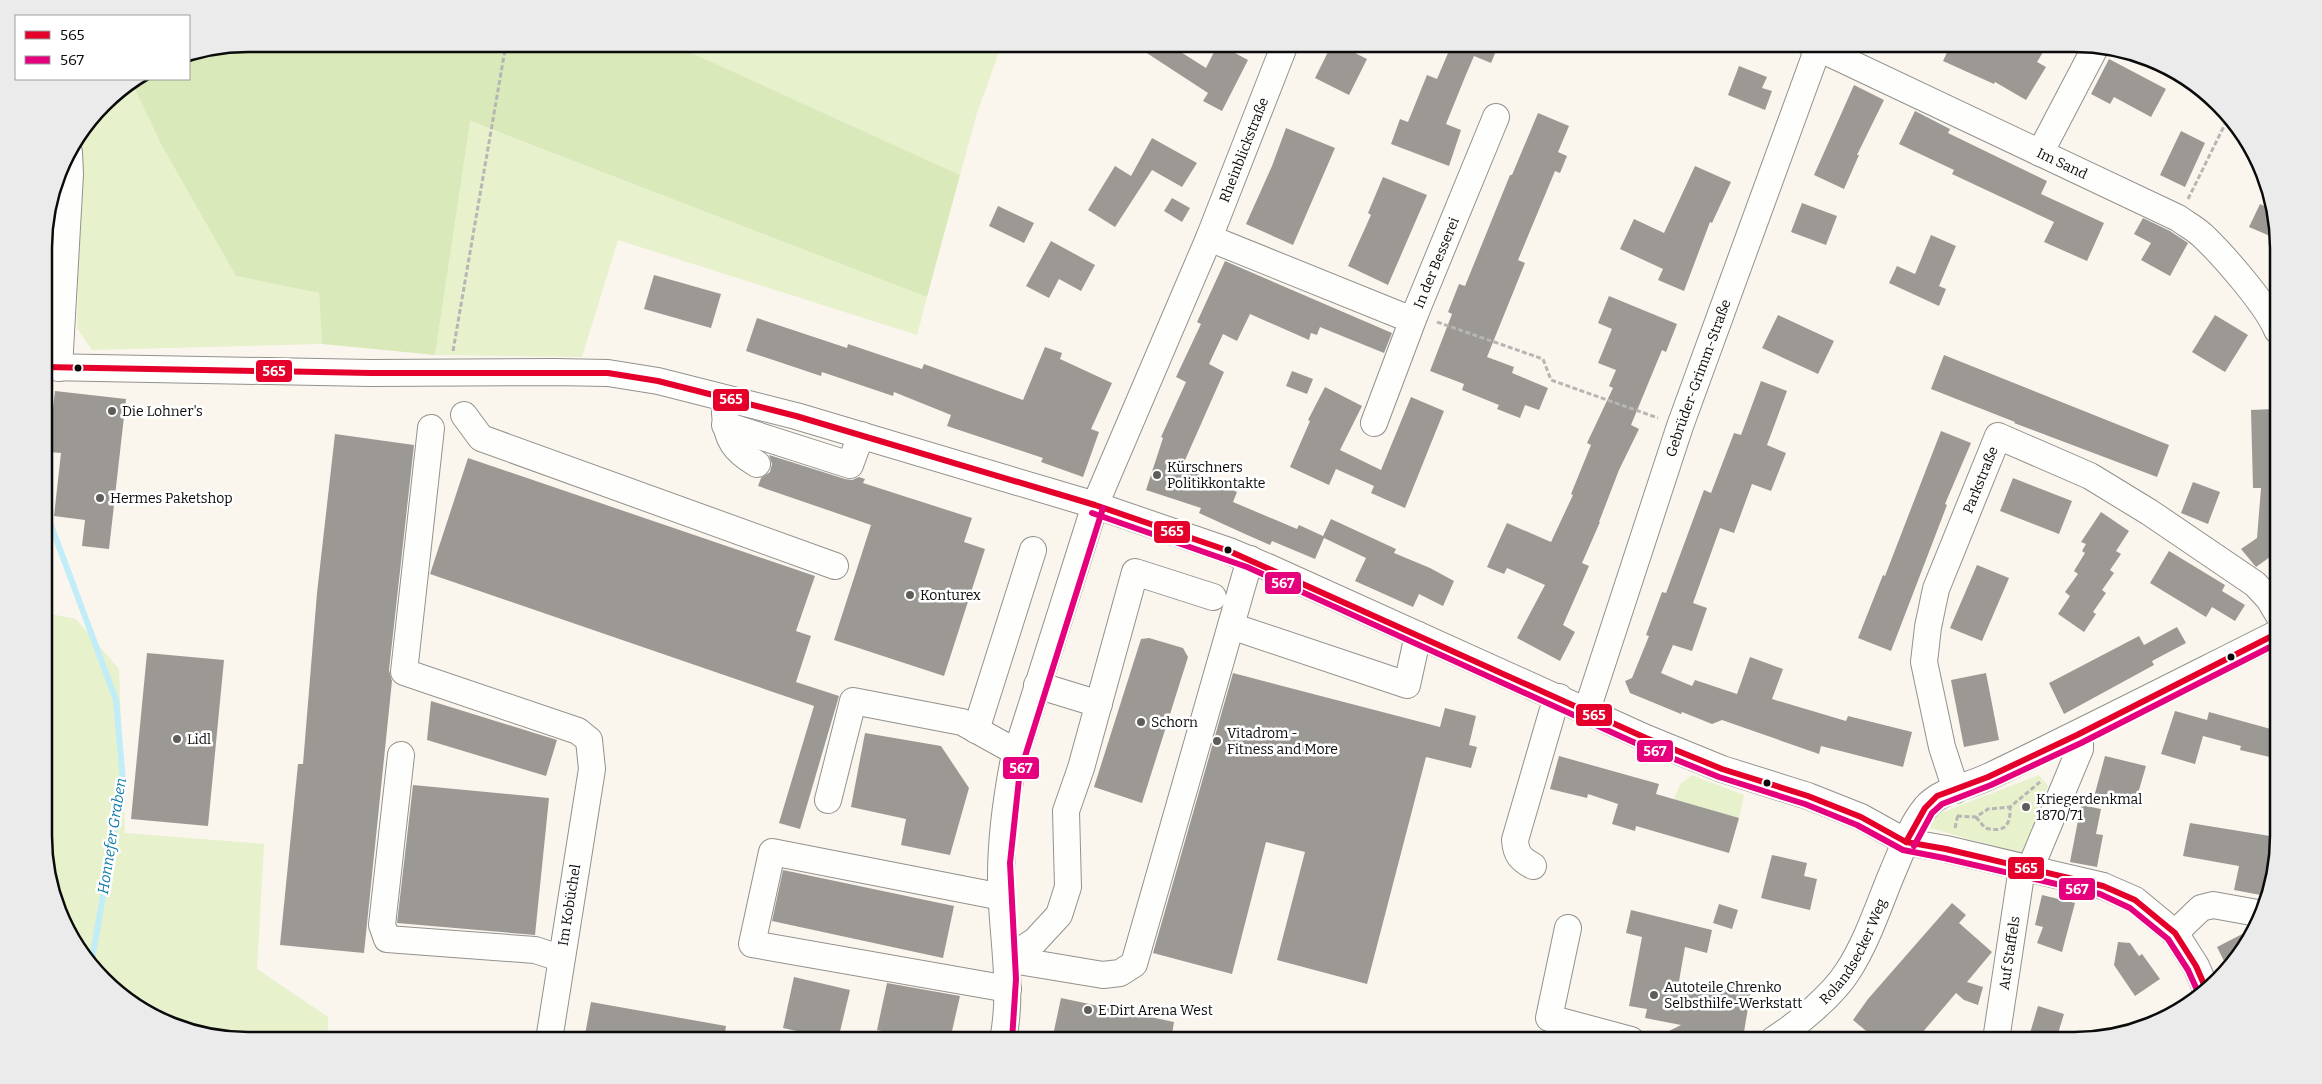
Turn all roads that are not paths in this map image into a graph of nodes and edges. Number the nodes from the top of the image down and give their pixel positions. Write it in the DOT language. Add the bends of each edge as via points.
graph roads {
  1 [pos="1282,52"];
  2 [pos="1812,52"];
  3 [pos="1827,52"];
  4 [pos="2092,53"];
  5 [pos="1496,117"];
  6 [pos="2040,153"];
  7 [pos="70,168"];
  8 [pos="1209,238"];
  9 [pos="1415,314"];
  10 [pos="2270,320"];
  11 [pos="52,367"];
  12 [pos="724,398"];
  13 [pos="464,415"];
  14 [pos="1374,423"];
  15 [pos="725,424"];
  16 [pos="431,428"];
  17 [pos="861,435"];
  18 [pos="757,464"];
  19 [pos="1094,505"];
  20 [pos="1033,550"];
  21 [pos="1250,559"];
  22 [pos="835,566"];
  23 [pos="1213,597"];
  24 [pos="2270,598"];
  25 [pos="1231,626"];
  26 [pos="1418,635"];
  27 [pos="2270,637"];
  28 [pos="1037,685"];
  29 [pos="1559,697"];
  30 [pos="1099,704"];
  31 [pos="1587,710"];
  32 [pos="976,730"];
  33 [pos="2077,735"];
  34 [pos="1016,752"];
  35 [pos="400,755"];
  36 [pos="1956,790"];
  37 [pos="828,800"];
  38 [pos="1906,842"];
  39 [pos="1532,866"];
  40 [pos="2026,869"];
  41 [pos="1002,898"];
  42 [pos="2254,912"];
  43 [pos="1568,928"];
  44 [pos="2175,933"];
  45 [pos="560,958"];
  46 [pos="1007,959"];
  47 [pos="2203,983"];
  48 [pos="1008,989"];
  49 [pos="550,1032"];
  50 [pos="1005,1032"];
  51 [pos="1601,1032"];
  52 [pos="1785,1032"];
  53 [pos="1997,1032"];
  1 -- 8 [label="street, Rheinblickstraße"];
  2 -- 31 [label="street, Gebrüder-Grimm-Straße" via="1680,426"];
  3 -- 6 [label="street, Im Sand"];
  4 -- 6 [label="street"];
  5 -- 9 [label="street, In der Besserei"];
  6 -- 10 [label="street, Im Sand" via="2178,218 2202,235"];
  7 -- 11 [label="street"];
  8 -- 9 [label="street, In der Besserei" via="1407,318"];
  8 -- 19 [label="street, Rheinblickstraße"];
  9 -- 14 [label="street"];
  11 -- 12 [label="street" via="608,373 658,381"];
  12 -- 15 [label="street"];
  12 -- 17 [label="street"];
  13 -- 22 [label="street" via="481,438"];
  15 -- 17 [label="street" via="850,464"];
  15 -- 18 [label="street" via="733,446"];
  16 -- 45 [label="street, Im Kobüchel" via="404,672 578,731 589,740 592,769"];
  17 -- 19 [label="street"];
  19 -- 21 [label="street"];
  19 -- 28 [label="street, Rheinblickstraße"];
  20 -- 32 [label="street"];
  21 -- 25 [label="street"];
  21 -- 26 [label="street"];
  23 -- 30 [label="street" via="1135,572"];
  24 -- 36 [label="street, Parkstraße" via="2255,584 2149,512 2090,476 1998,436 1936,589 1928,627 1924,662 1942,747"];
  25 -- 26 [label="street" via="1407,685"];
  25 -- 46 [label="street" via="1134,964 1120,973 1103,975"];
  26 -- 29 [label="street"];
  27 -- 33 [label="street, Rolandsecker Weg"];
  28 -- 30 [label="street"];
  28 -- 34 [label="street, Rheinblickstraße"];
  29 -- 31 [label="street"];
  29 -- 39 [label="street" via="1515,840 1516,851"];
  30 -- 46 [label="street" via="1066,812 1068,887 1059,915 1035,941"];
  31 -- 38 [label="street" via="1722,769 1808,796 1861,817"];
  32 -- 34 [label="street"];
  32 -- 37 [label="street" via="962,722 854,702"];
  33 -- 36 [label="street, Rolandsecker Weg"];
  33 -- 40 [label="street, Auf Staffels" via="2080,749"];
  34 -- 41 [label="street, Rheinblickstraße" via="1004,825"];
  35 -- 45 [label="street" via="382,925 387,939 535,950"];
  36 -- 38 [label="street, Rolandsecker Weg" via="1937,796 1925,808"];
  38 -- 40 [label="street"];
  38 -- 52 [label="street, Rolandsecker Weg" via="1847,973"];
  40 -- 44 [label="street" via="2104,886 2135,900"];
  40 -- 53 [label="street, Auf Staffels"];
  41 -- 46 [label="street, Rheinblickstraße"];
  41 -- 48 [label="street" via="772,852 752,944"];
  42 -- 44 [label="street" via="2213,904 2201,908"];
  43 -- 51 [label="street" via="1549,1018"];
  44 -- 47 [label="street"];
  45 -- 49 [label="street, Im Kobüchel"];
  46 -- 48 [label="street, Rheinblickstraße"];
  48 -- 50 [label="street, Rheinblickstraße"];
}
